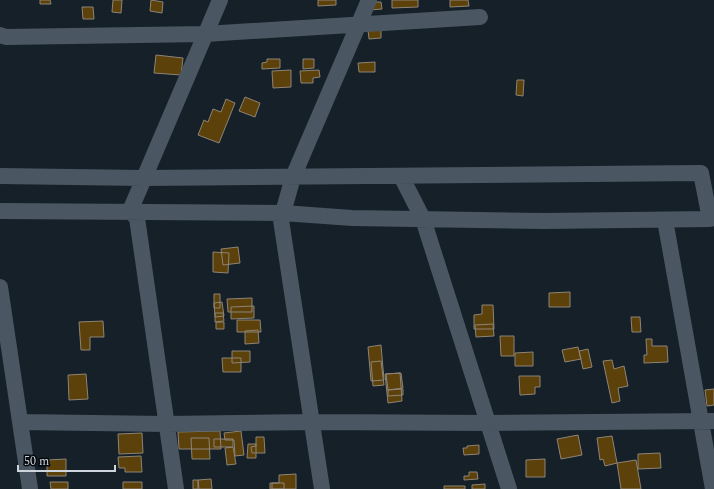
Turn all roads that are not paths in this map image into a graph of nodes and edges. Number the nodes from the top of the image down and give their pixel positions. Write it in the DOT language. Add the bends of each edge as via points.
graph roads {
  1 [pos="220,0"];
  2 [pos="369,0"];
  3 [pos="480,16"];
  4 [pos="359,24"];
  5 [pos="205,34"];
  6 [pos="0,35"];
  7 [pos="0,176"];
  8 [pos="401,176"];
  9 [pos="293,177"];
  10 [pos="143,178"];
  11 [pos="0,211"];
  12 [pos="130,211"];
  13 [pos="283,213"];
  14 [pos="423,219"];
  15 [pos="665,220"];
  16 [pos="0,287"];
  17 [pos="707,421"];
  18 [pos="20,422"];
  19 [pos="313,422"];
  20 [pos="166,424"];
  21 [pos="489,424"];
  22 [pos="30,489"];
  23 [pos="176,489"];
  24 [pos="322,489"];
  25 [pos="509,489"];
  26 [pos="713,489"];
  1 -- 5 [label="street"];
  2 -- 4 [label="street"];
  3 -- 4 [label="street"];
  4 -- 5 [label="street"];
  4 -- 9 [label="street"];
  5 -- 6 [label="street" via="6,37"];
  5 -- 10 [label="street"];
  7 -- 10 [label="street"];
  8 -- 9 [label="street"];
  8 -- 14 [label="street"];
  8 -- 15 [label="street" via="701,173 710,219"];
  9 -- 10 [label="street"];
  9 -- 13 [label="street"];
  10 -- 12 [label="street"];
  11 -- 12 [label="street"];
  12 -- 13 [label="street"];
  12 -- 20 [label="street" via="137,218"];
  13 -- 14 [label="street" via="352,218"];
  13 -- 19 [label="street" via="281,220"];
  14 -- 15 [label="street"];
  14 -- 21 [label="street"];
  15 -- 17 [label="street"];
  16 -- 18 [label="street"];
  17 -- 21 [label="street"];
  17 -- 26 [label="street"];
  18 -- 20 [label="street"];
  18 -- 22 [label="street"];
  19 -- 20 [label="street"];
  19 -- 21 [label="street"];
  19 -- 24 [label="street"];
  20 -- 23 [label="street"];
  21 -- 25 [label="street"];
}
